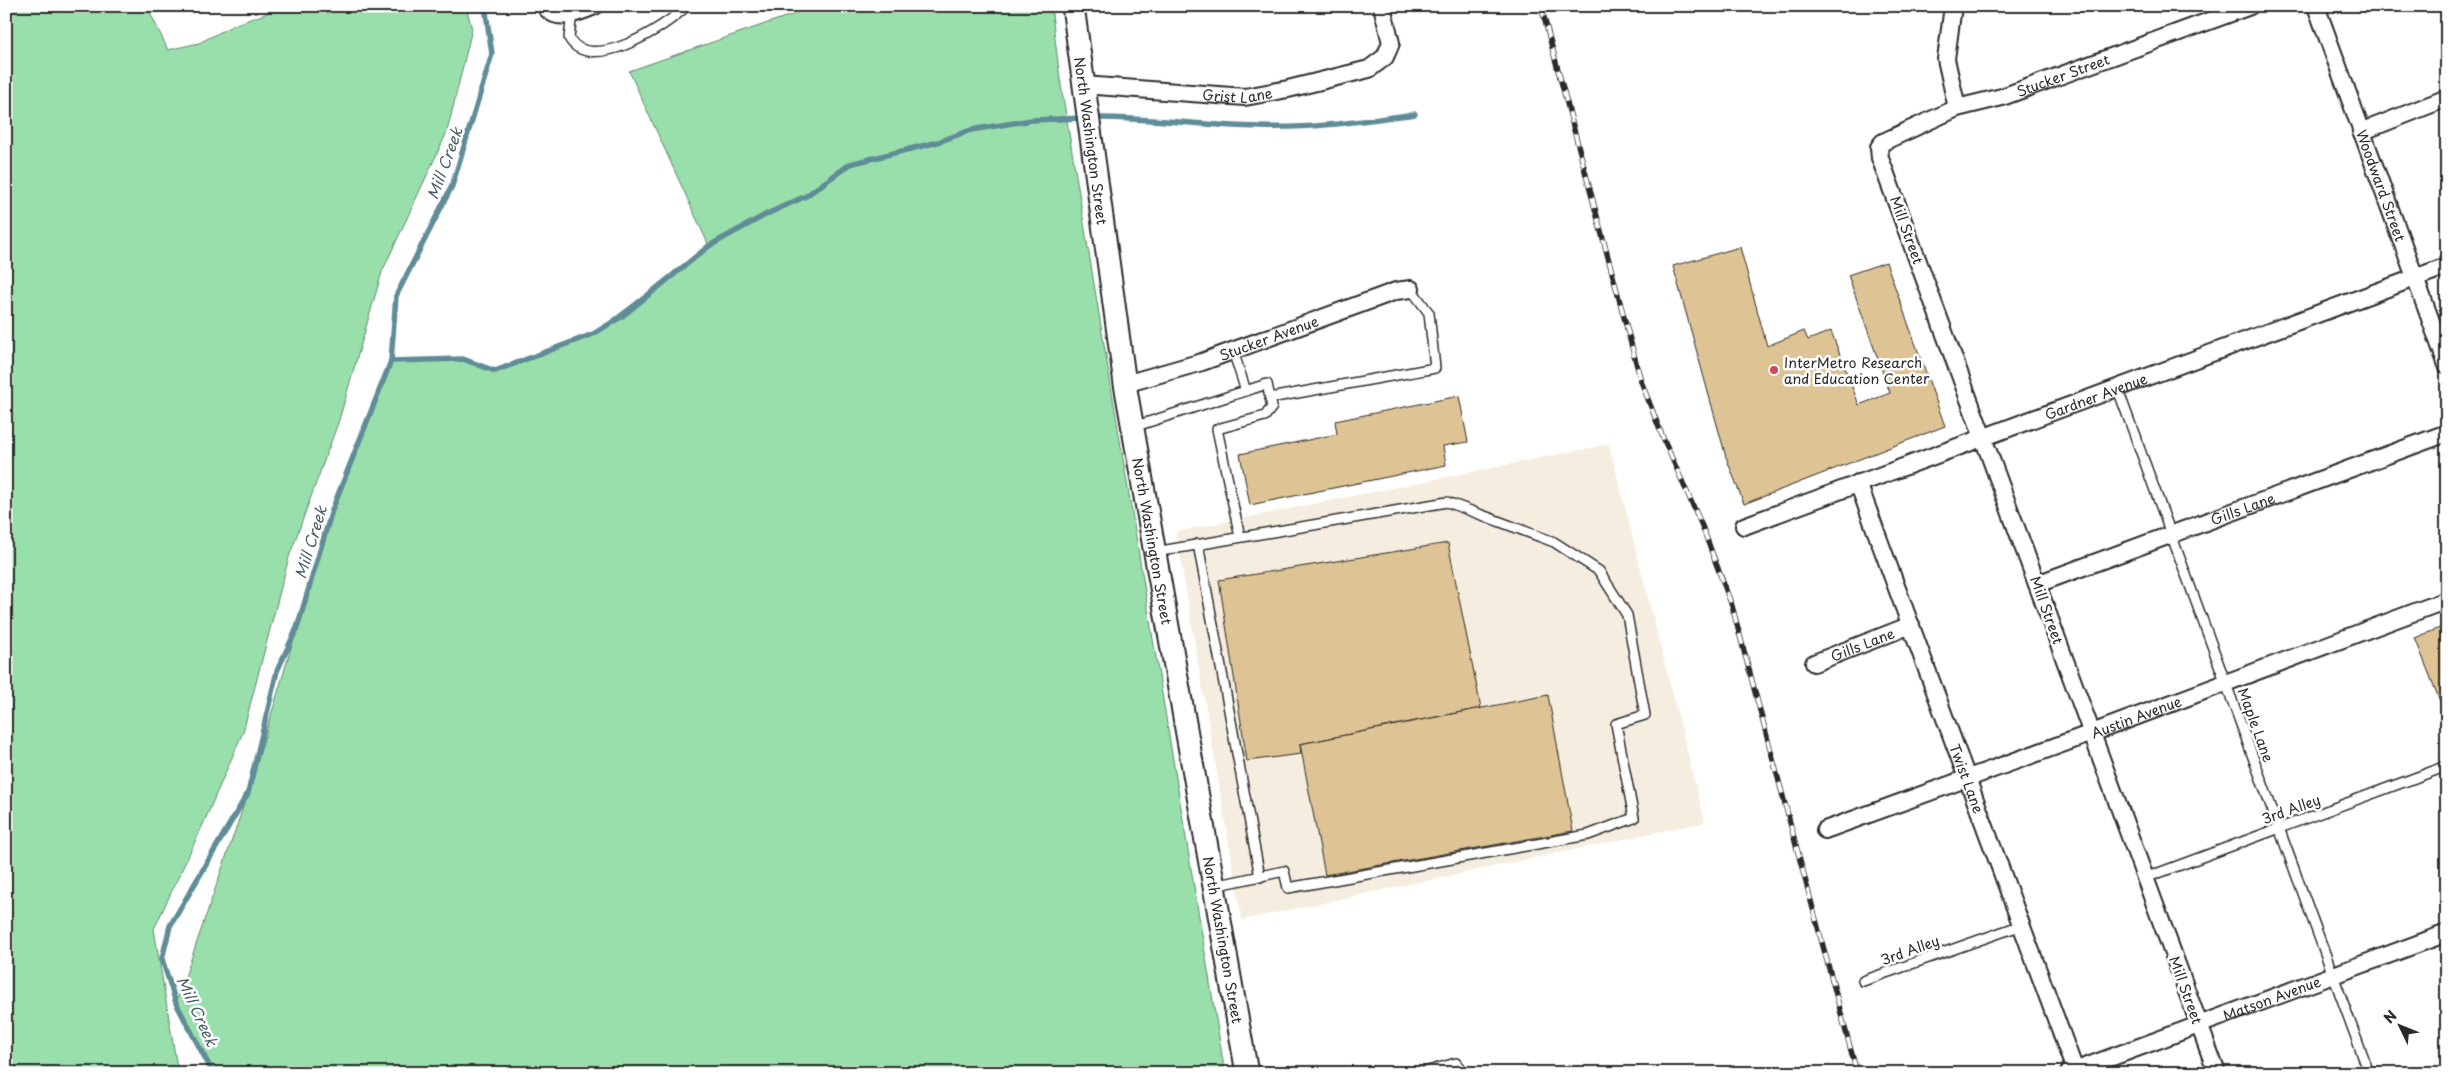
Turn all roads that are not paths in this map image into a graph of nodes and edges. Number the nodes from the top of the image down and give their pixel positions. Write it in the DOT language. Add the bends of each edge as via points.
graph roads {
  1 [pos="595,6"];
  2 [pos="686,6"];
  3 [pos="1073,6"];
  4 [pos="1382,6"];
  5 [pos="1953,6"];
  6 [pos="2250,6"];
  7 [pos="2316,6"];
  8 [pos="548,10"];
  9 [pos="572,13"];
  10 [pos="1083,85"];
  11 [pos="2447,98"];
  12 [pos="1957,108"];
  13 [pos="2361,132"];
  14 [pos="1879,147"];
  15 [pos="2447,266"];
  16 [pos="2415,278"];
  17 [pos="1411,289"];
  18 [pos="1233,351"];
  19 [pos="2447,365"];
  20 [pos="1125,384"];
  21 [pos="2117,387"];
  22 [pos="1246,391"];
  23 [pos="1270,398"];
  24 [pos="1132,427"];
  25 [pos="2447,433"];
  26 [pos="1982,437"];
  27 [pos="1858,483"];
  28 [pos="1744,526"];
  29 [pos="2171,535"];
  30 [pos="1240,537"];
  31 [pos="1198,544"];
  32 [pos="1154,552"];
  33 [pos="2037,584"];
  34 [pos="2447,600"];
  35 [pos="1911,625"];
  36 [pos="1814,663"];
  37 [pos="2226,682"];
  38 [pos="2092,733"];
  39 [pos="2447,766"];
  40 [pos="1969,778"];
  41 [pos="2279,828"];
  42 [pos="1825,830"];
  43 [pos="1260,877"];
  44 [pos="2145,878"];
  45 [pos="1214,886"];
  46 [pos="2022,925"];
  47 [pos="2447,933"];
  48 [pos="2333,975"];
  49 [pos="1863,982"];
  50 [pos="2199,1025"];
  51 [pos="2073,1072"];
  52 [pos="1247,1073"];
  53 [pos="1421,1073"];
  54 [pos="1464,1073"];
  55 [pos="2217,1073"];
  56 [pos="2369,1073"];
  1 -- 9 [label="street"];
  2 -- 9 [label="lane" via="644,37 619,47 589,52 577,48 570,38"];
  3 -- 10 [label="street, North Washington Street"];
  4 -- 10 [label="street, Grist Lane" via="1391,43 1385,57 1370,69 1245,97"];
  5 -- 12 [label="street" via="1946,59"];
  6 -- 12 [label="street, Stucker Street" via="2002,97"];
  7 -- 13 [label="street, Woodward Street"];
  8 -- 9 [label="street" via="560,17"];
  10 -- 20 [label="street, North Washington Street"];
  11 -- 13 [label="street"];
  12 -- 14 [label="street, Stucker Street" via="1883,142"];
  13 -- 16 [label="street, Woodward Street"];
  14 -- 26 [label="street, Mill Street" via="1880,158"];
  15 -- 16 [label="street, Gardner Avenue"];
  16 -- 19 [label="street, Woodward Street"];
  16 -- 21 [label="street, Gardner Avenue"];
  17 -- 18 [label="street, Stucker Avenue" via="1396,291"];
  17 -- 23 [label="lane" via="1429,313 1435,368"];
  18 -- 20 [label="street, Stucker Avenue"];
  18 -- 22 [label="lane"];
  20 -- 24 [label="street, North Washington Street"];
  21 -- 26 [label="street, Gardner Avenue"];
  21 -- 29 [label="lane, Maple Lane"];
  22 -- 23 [label="lane" via="1267,384"];
  22 -- 24 [label="lane"];
  23 -- 30 [label="lane" via="1272,407 1265,416 1217,429"];
  24 -- 32 [label="street, North Washington Street"];
  25 -- 29 [label="street, Gills Lane"];
  26 -- 27 [label="street, Gardner Avenue"];
  26 -- 33 [label="street, Mill Street"];
  27 -- 28 [label="street, Gardner Avenue"];
  27 -- 35 [label="street, Twist Lane"];
  29 -- 33 [label="street, Gills Lane"];
  29 -- 37 [label="lane, Maple Lane"];
  30 -- 31 [label="lane"];
  30 -- 43 [label="lane" via="1447,502 1554,542 1599,571 1627,615 1645,715 1616,724 1634,818 1588,835 1288,888 1284,871"];
  31 -- 32 [label="lane"];
  31 -- 43 [label="lane"];
  32 -- 45 [label="street, North Washington Street"];
  33 -- 38 [label="street, Mill Street"];
  34 -- 37 [label="street, Austin Avenue"];
  35 -- 36 [label="street, Gills Lane"];
  35 -- 40 [label="street, Twist Lane"];
  37 -- 38 [label="street, Austin Avenue"];
  37 -- 41 [label="lane, Maple Lane"];
  38 -- 40 [label="street, Austin Avenue"];
  38 -- 44 [label="street, Mill Street"];
  39 -- 41 [label="lane, 3rd Alley"];
  40 -- 42 [label="street, Austin Avenue"];
  40 -- 46 [label="street, Twist Lane"];
  41 -- 44 [label="lane, 3rd Alley"];
  41 -- 48 [label="lane, Maple Lane"];
  43 -- 45 [label="lane"];
  44 -- 50 [label="street, Mill Street"];
  45 -- 52 [label="street, North Washington Street"];
  46 -- 49 [label="lane, 3rd Alley"];
  46 -- 51 [label="street, Twist Lane"];
  47 -- 48 [label="street, Matson Avenue"];
  48 -- 50 [label="street, Matson Avenue"];
  48 -- 56 [label="lane, Maple Lane"];
  50 -- 51 [label="street, Matson Avenue"];
  50 -- 55 [label="street, Mill Street"];
  53 -- 54 [label="lane" via="1456,1063"];
}
